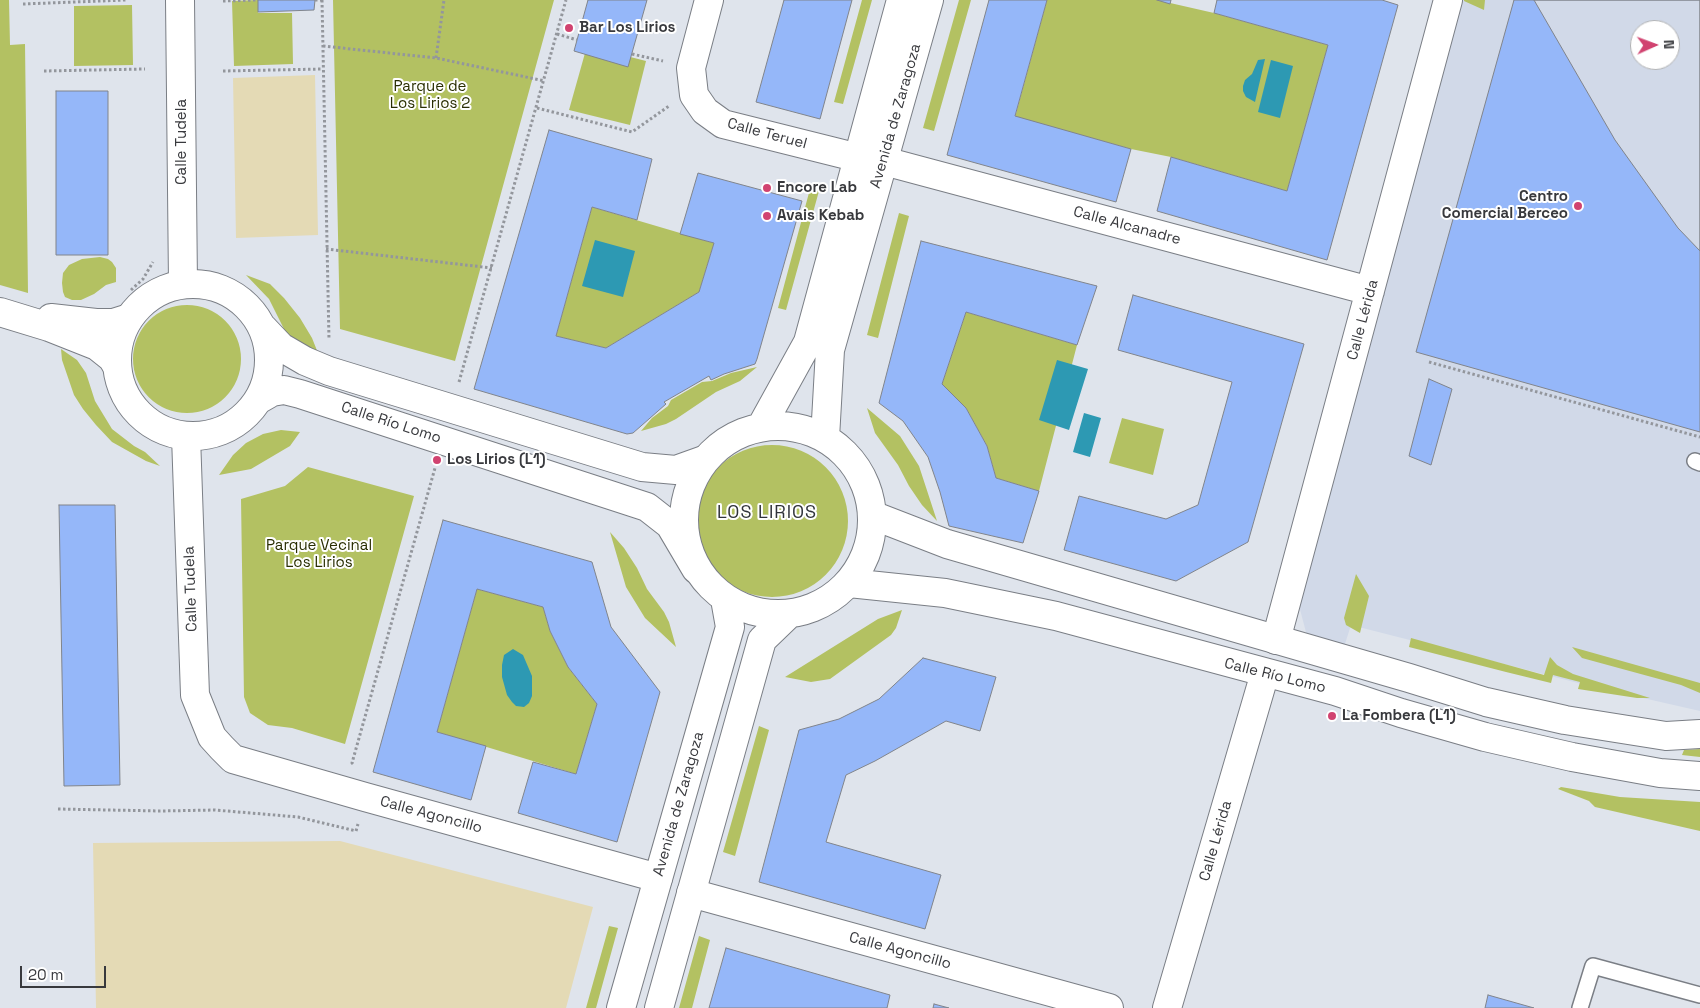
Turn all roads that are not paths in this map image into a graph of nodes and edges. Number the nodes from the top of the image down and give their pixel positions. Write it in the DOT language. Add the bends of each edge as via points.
graph roads {
  1 [pos="180,0"];
  2 [pos="709,0"];
  3 [pos="901,0"];
  4 [pos="929,0"];
  5 [pos="1448,0"];
  6 [pos="872,159"];
  7 [pos="183,284"];
  8 [pos="1370,291"];
  9 [pos="10,311"];
  10 [pos="129,318"];
  11 [pos="263,328"];
  12 [pos="117,366"];
  13 [pos="258,400"];
  14 [pos="761,427"];
  15 [pos="186,436"];
  16 [pos="825,438"];
  17 [pos="704,460"];
  18 [pos="872,515"];
  19 [pos="696,569"];
  20 [pos="849,583"];
  21 [pos="725,599"];
  22 [pos="789,614"];
  23 [pos="1276,640"];
  24 [pos="1265,673"];
  25 [pos="1700,734"];
  26 [pos="212,738"];
  27 [pos="1700,776"];
  28 [pos="658,878"];
  29 [pos="691,893"];
  30 [pos="1700,995"];
  31 [pos="621,1008"];
  32 [pos="659,1008"];
  33 [pos="1108,1008"];
  34 [pos="1167,1008"];
  35 [pos="1580,1008"];
  1 -- 7 [label="main road, Calle Tudela"];
  2 -- 6 [label="main road, Calle Teruel" via="691,68 694,95 705,111 723,124"];
  3 -- 6 [label="main road, Avenida de Zaragoza"];
  4 -- 6 [label="main road, Avenida de Zaragoza"];
  5 -- 8 [label="main road, Calle Lérida"];
  6 -- 8 [label="main road, Calle Alcanadre"];
  6 -- 14 [label="main road, Avenida de Zaragoza" via="808,342"];
  6 -- 16 [label="main road, Avenida de Zaragoza" via="830,350"];
  7 -- 10 [label="main road" via="162,290 143,302"];
  7 -- 11 [label="main road" via="207,284 230,293 249,308"];
  8 -- 23 [label="main road, Calle Lérida"];
  9 -- 10 [label="main road" via="96,323 113,323"];
  9 -- 12 [label="main road" via="97,346"];
  10 -- 12 [label="main road" via="121,333"];
  11 -- 13 [label="main road" via="269,365 266,383"];
  11 -- 17 [label="main road, Calle Río Lomo" via="281,347 328,371 642,467 676,470"];
  12 -- 15 [label="main road" via="122,387 132,406 146,421 165,432"];
  13 -- 15 [label="main road" via="245,417 227,429 207,435"];
  13 -- 19 [label="main road, Calle Río Lomo" via="284,390 647,506 670,525"];
  14 -- 16 [label="main road" via="794,426"];
  14 -- 17 [label="main road" via="740,433 721,444"];
  15 -- 26 [label="main road, Calle Tudela" via="195,695"];
  16 -- 18 [label="main road" via="849,458 865,484"];
  17 -- 19 [label="main road" via="690,485 683,513 685,542"];
  18 -- 20 [label="main road" via="871,539 863,562"];
  18 -- 23 [label="main road" via="948,544"];
  19 -- 21 [label="main road"];
  20 -- 22 [label="main road" via="832,598 811,609"];
  20 -- 24 [label="main road, Calle Río Lomo" via="945,593 1037,612"];
  21 -- 22 [label="main road" via="745,609 766,614"];
  21 -- 28 [label="main road, Avenida de Zaragoza" via="730,628"];
  22 -- 29 [label="main road" via="762,640"];
  23 -- 25 [label="main road" via="1486,702 1565,720 1666,736"];
  24 -- 27 [label="main road, Calle Río Lomo" via="1336,691 1485,737 1660,773"];
  24 -- 34 [label="main road, Calle Lérida"];
  26 -- 28 [label="main road, Calle Agoncillo" via="233,759"];
  28 -- 31 [label="main road, Avenida de Zaragoza"];
  29 -- 32 [label="main road"];
  29 -- 33 [label="main road, Calle Agoncillo"];
  30 -- 35 [label="lane" via="1593,966"];
}
